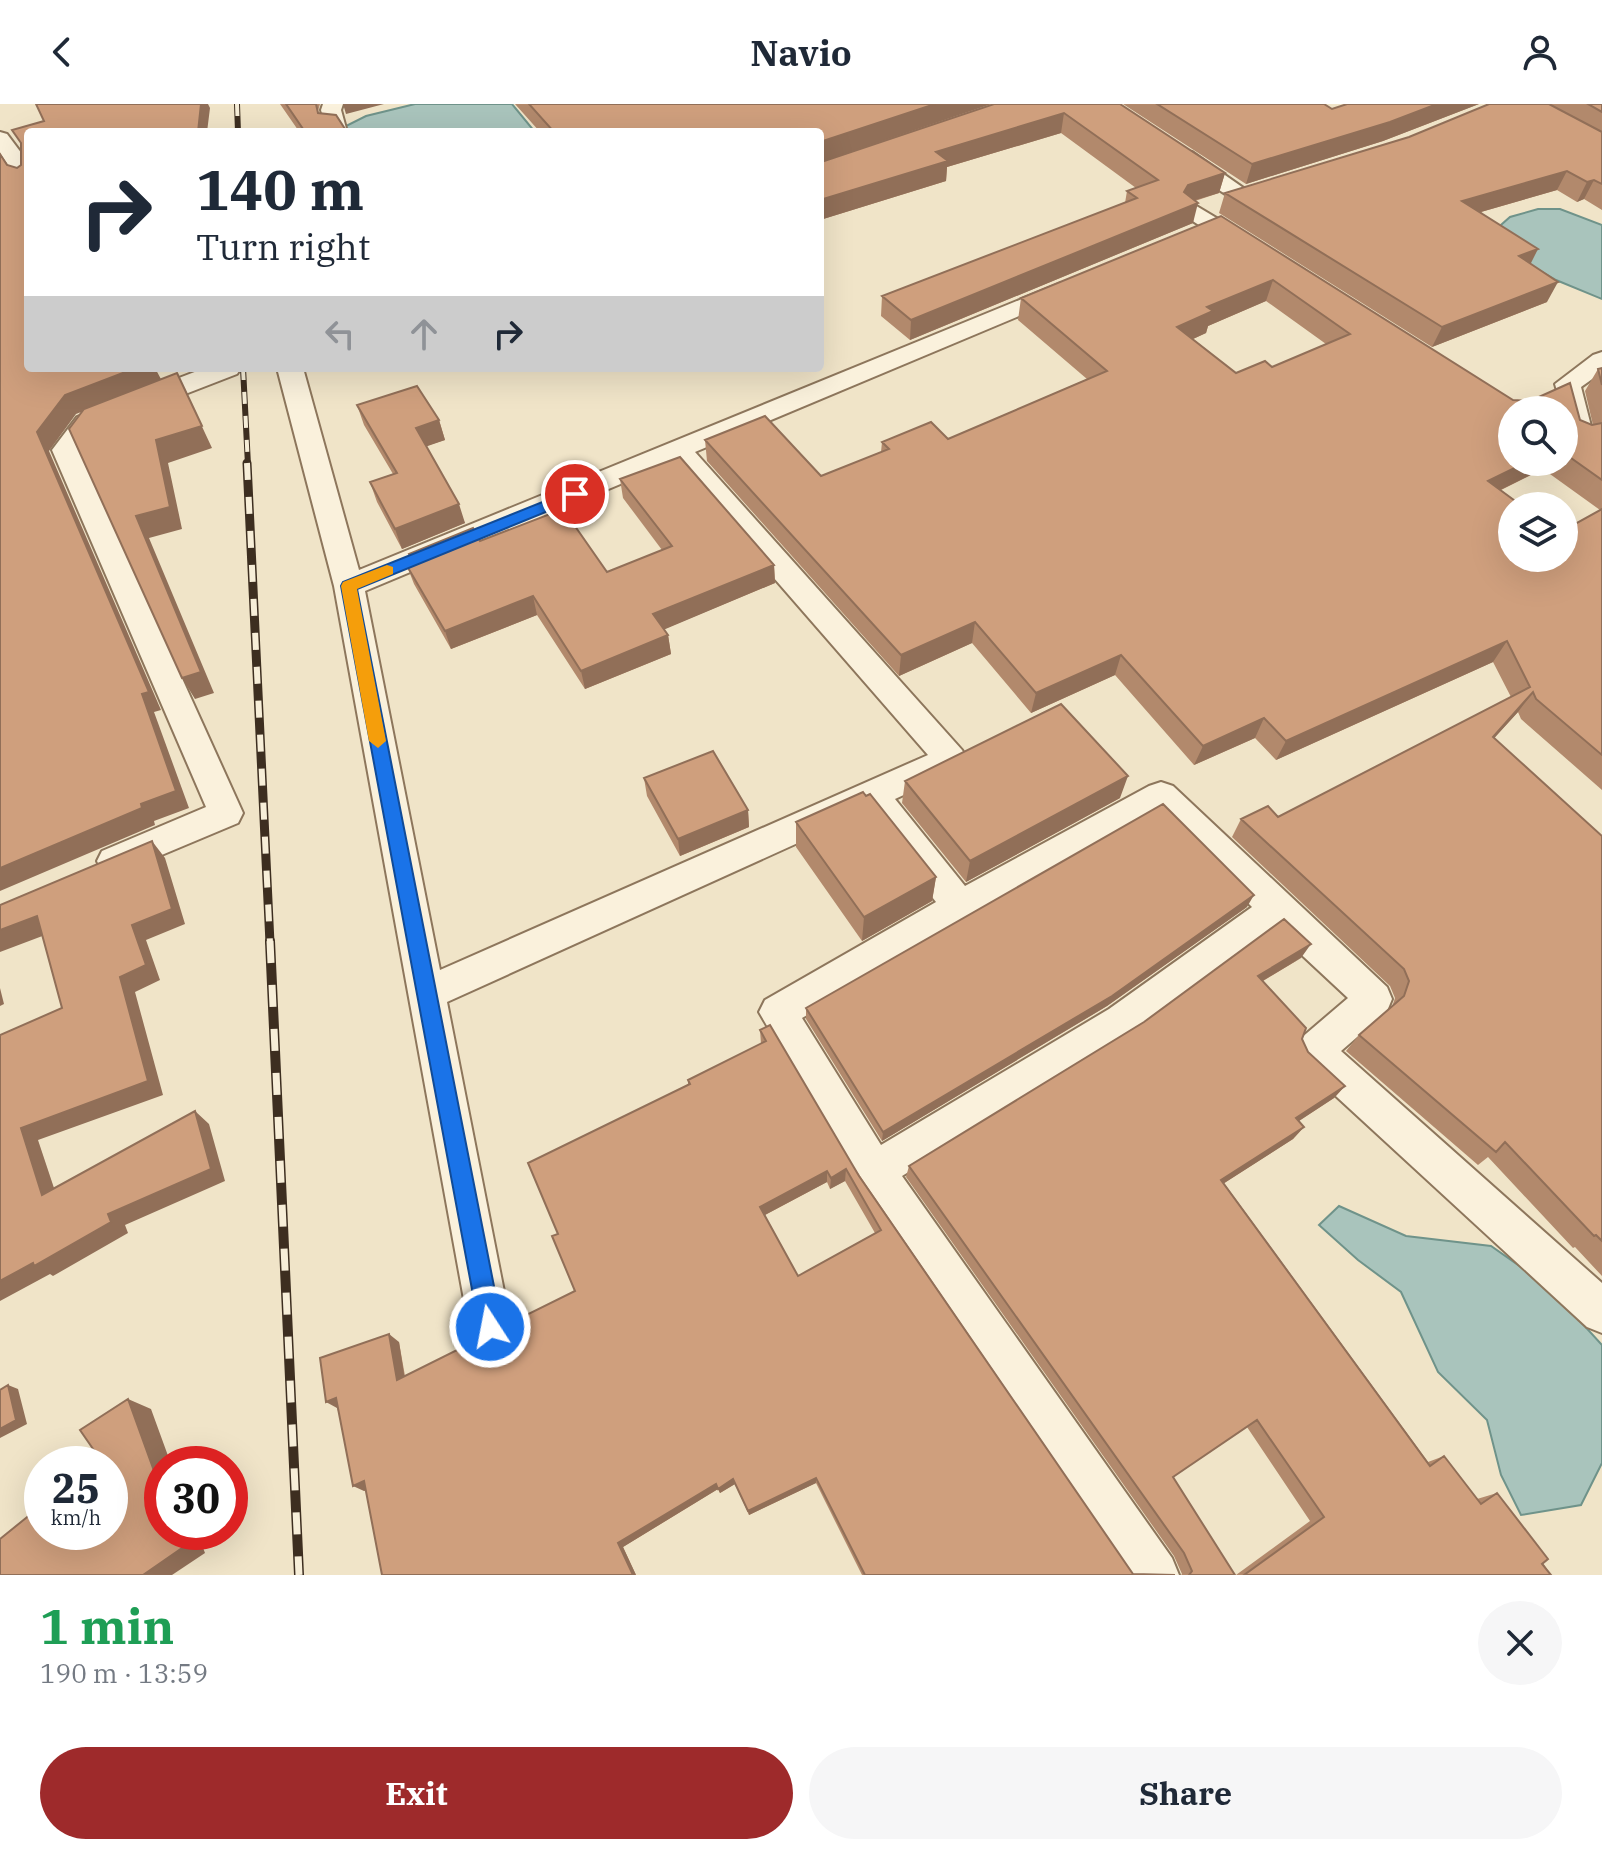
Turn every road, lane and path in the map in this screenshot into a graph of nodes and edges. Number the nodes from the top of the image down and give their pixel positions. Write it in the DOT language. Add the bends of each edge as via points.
graph roads {
  1 [pos="333,104"];
  2 [pos="336,128"];
  3 [pos="0,138"];
  4 [pos="1165,145"];
  5 [pos="24,171"];
  6 [pos="1215,226"];
  7 [pos="1186,238"];
  8 [pos="1269,260"];
  9 [pos="1085,280"];
  10 [pos="1602,360"];
  11 [pos="202,372"];
  12 [pos="291,372"];
  13 [pos="169,377"];
  14 [pos="1570,396"];
  15 [pos="679,451"];
  16 [pos="349,586"];
  17 [pos="872,795"];
  18 [pos="85,874"];
  19 [pos="960,906"];
  20 [pos="1277,909"];
  21 [pos="425,994"];
  22 [pos="874,1171"];
  23 [pos="1602,1312"];
  24 [pos="490,1327"];
  25 [pos="1155,1575"];
  1 -- 2 [label="street"];
  3 -- 5 [label="street"];
  4 -- 6 [label="street" via="1248,192 1193,211"];
  6 -- 7 [label="street"];
  6 -- 8 [label="street"];
  9 -- 15 [label="street"];
  10 -- 14 [label="street" via="1568,384"];
  11 -- 13 [label="street"];
  12 -- 16 [label="street"];
  13 -- 18 [label="street" via="86,423 65,450 226,813"];
  15 -- 16 [label="street"];
  15 -- 17 [label="street" via="951,759"];
  16 -- 21 [label="street"];
  17 -- 19 [label="street"];
  17 -- 21 [label="street"];
  19 -- 20 [label="street" via="1161,795"];
  19 -- 22 [label="street" via="778,1012"];
  20 -- 22 [label="street" via="1122,1021"];
  20 -- 23 [label="street" via="1374,999 1313,1051"];
  21 -- 24 [label="street"];
  22 -- 25 [label="street"];
}
